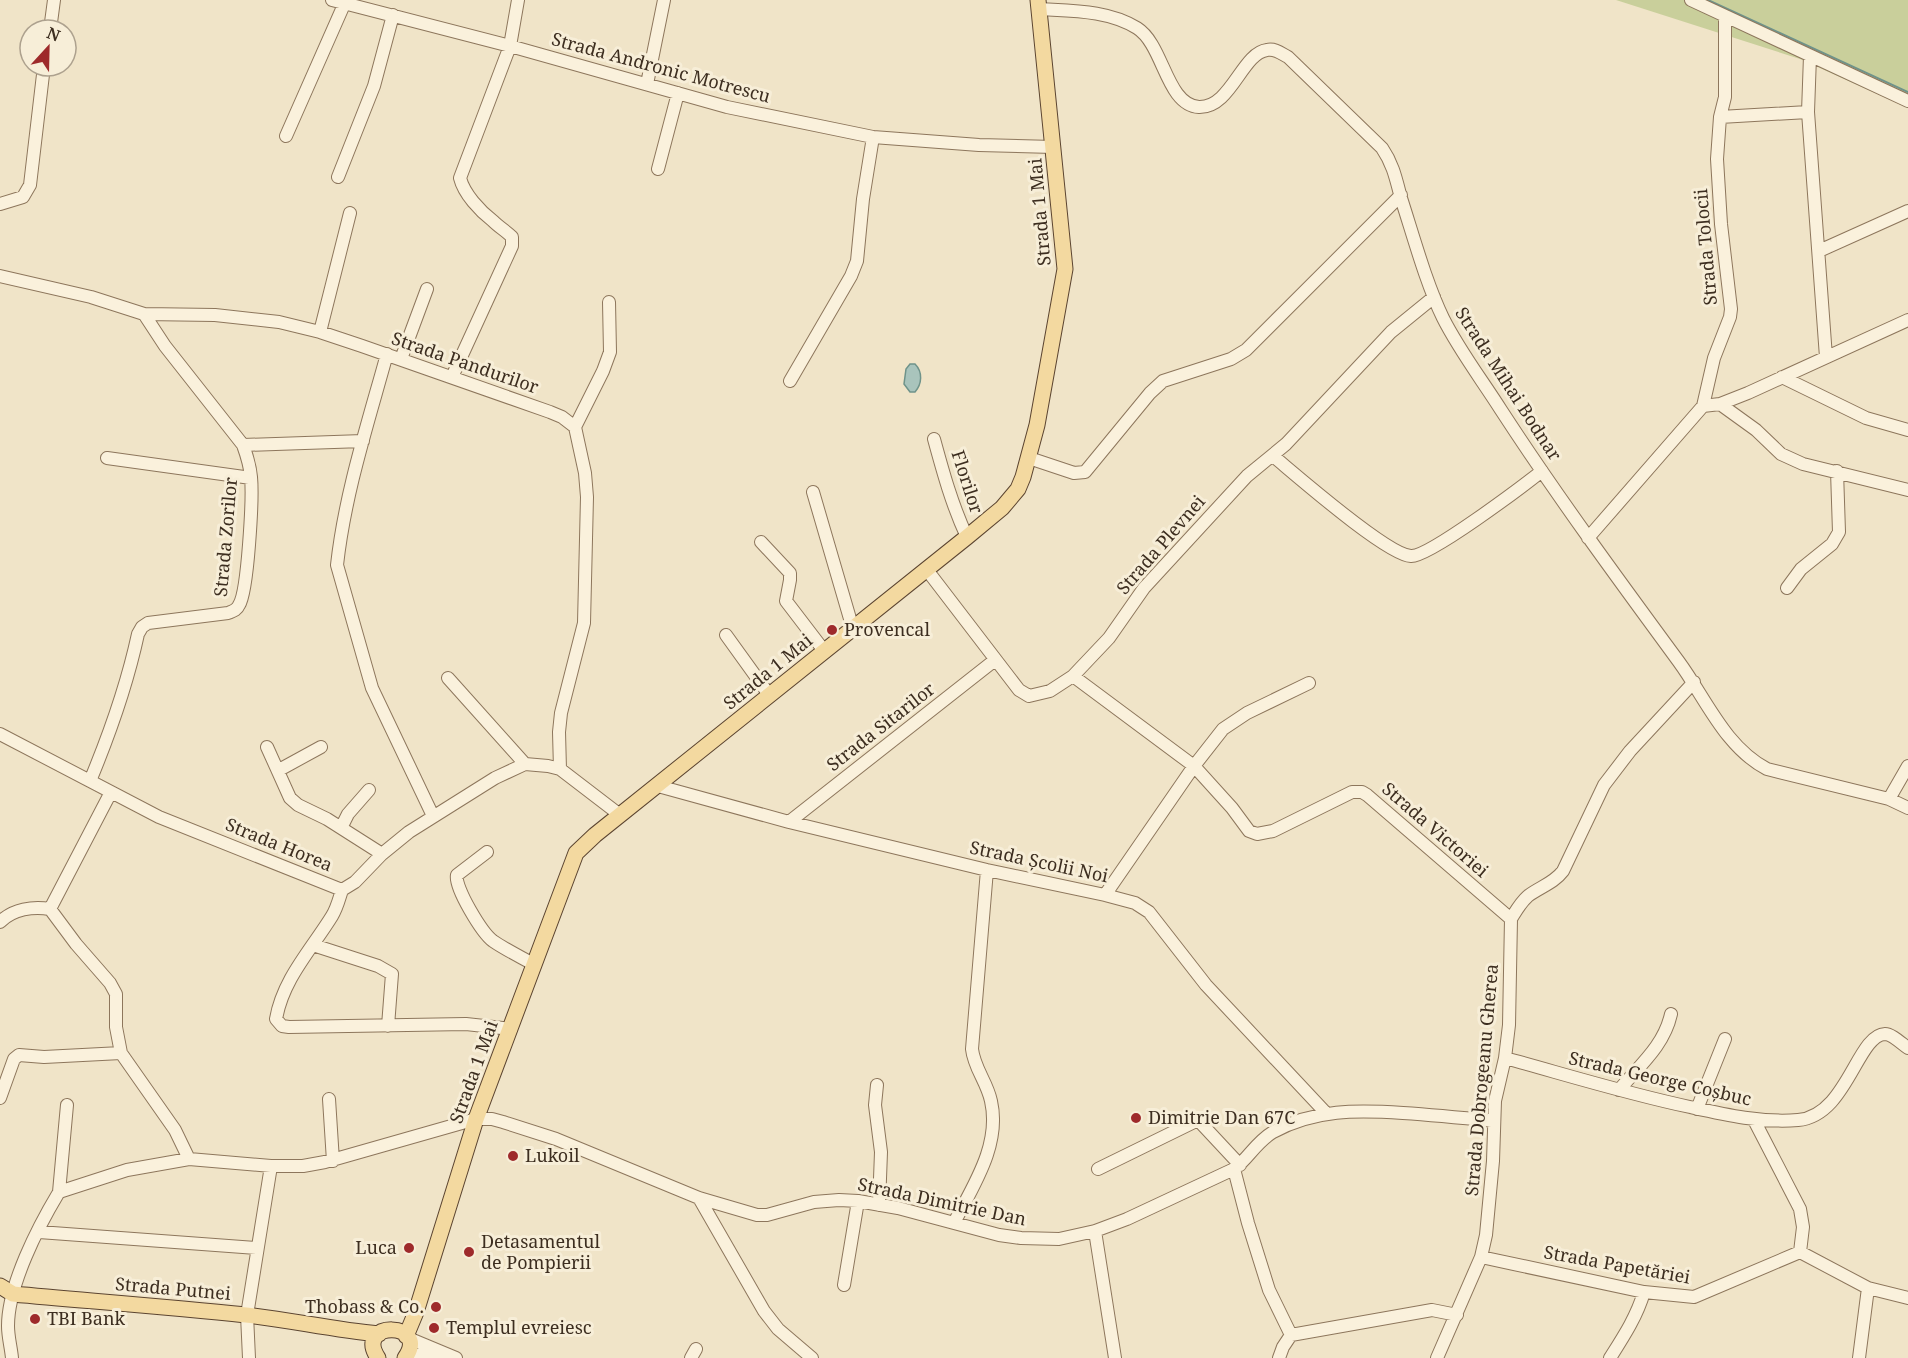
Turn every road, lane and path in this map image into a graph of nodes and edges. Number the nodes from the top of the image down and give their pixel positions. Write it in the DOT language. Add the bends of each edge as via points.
graph roads {
  1 [pos="54,0"];
  2 [pos="518,0"];
  3 [pos="663,0"];
  4 [pos="1691,0"];
  5 [pos="341,1"];
  6 [pos="1039,4"];
  7 [pos="393,15"];
  8 [pos="1725,16"];
  9 [pos="52,18"];
  10 [pos="510,46"];
  11 [pos="1810,56"];
  12 [pos="43,78"];
  13 [pos="647,84"];
  14 [pos="678,93"];
  15 [pos="1908,101"];
  16 [pos="1809,112"];
  17 [pos="1720,117"];
  18 [pos="286,136"];
  19 [pos="873,137"];
  20 [pos="1054,147"];
  21 [pos="658,169"];
  22 [pos="338,177"];
  23 [pos="1401,195"];
  24 [pos="0,204"];
  25 [pos="1908,211"];
  26 [pos="350,213"];
  27 [pos="1819,251"];
  28 [pos="0,276"];
  29 [pos="427,289"];
  30 [pos="1434,297"];
  31 [pos="609,302"];
  32 [pos="144,314"];
  33 [pos="1908,320"];
  34 [pos="320,332"];
  35 [pos="387,354"];
  36 [pos="1826,357"];
  37 [pos="401,359"];
  38 [pos="452,377"];
  39 [pos="1782,377"];
  40 [pos="790,381"];
  41 [pos="1720,404"];
  42 [pos="1703,406"];
  43 [pos="575,427"];
  44 [pos="1906,429"];
  45 [pos="934,439"];
  46 [pos="363,441"];
  47 [pos="243,445"];
  48 [pos="1274,456"];
  49 [pos="107,458"];
  50 [pos="1029,458"];
  51 [pos="1542,471"];
  52 [pos="1837,471"];
  53 [pos="251,478"];
  54 [pos="1908,490"];
  55 [pos="813,492"];
  56 [pos="967,537"];
  57 [pos="1588,538"];
  58 [pos="762,542"];
  59 [pos="927,570"];
  60 [pos="1787,588"];
  61 [pos="853,629"];
  62 [pos="726,635"];
  63 [pos="825,652"];
  64 [pos="995,660"];
  65 [pos="1073,676"];
  66 [pos="448,678"];
  67 [pos="1694,682"];
  68 [pos="1309,683"];
  69 [pos="770,696"];
  70 [pos="0,734"];
  71 [pos="267,747"];
  72 [pos="321,747"];
  73 [pos="525,764"];
  74 [pos="1194,766"];
  75 [pos="1908,766"];
  76 [pos="279,770"];
  77 [pos="560,770"];
  78 [pos="90,781"];
  79 [pos="658,786"];
  80 [pos="369,789"];
  81 [pos="111,792"];
  82 [pos="1889,799"];
  83 [pos="1908,808"];
  84 [pos="620,815"];
  85 [pos="433,816"];
  86 [pos="789,822"];
  87 [pos="340,828"];
  88 [pos="488,852"];
  89 [pos="382,854"];
  90 [pos="987,870"];
  91 [pos="342,890"];
  92 [pos="1105,894"];
  93 [pos="50,909"];
  94 [pos="2,917"];
  95 [pos="1511,919"];
  96 [pos="313,945"];
  97 [pos="535,965"];
  98 [pos="1671,1014"];
  99 [pos="388,1026"];
  100 [pos="511,1029"];
  101 [pos="1725,1039"];
  102 [pos="1908,1048"];
  103 [pos="122,1053"];
  104 [pos="1505,1058"];
  105 [pos="877,1085"];
  106 [pos="1619,1090"];
  107 [pos="0,1098"];
  108 [pos="329,1099"];
  109 [pos="68,1105"];
  110 [pos="1697,1109"];
  111 [pos="1326,1113"];
  112 [pos="476,1119"];
  113 [pos="1754,1120"];
  114 [pos="1494,1121"];
  115 [pos="189,1159"];
  116 [pos="333,1161"];
  117 [pos="271,1166"];
  118 [pos="1237,1167"];
  119 [pos="1098,1168"];
  120 [pos="59,1192"];
  121 [pos="699,1198"];
  122 [pos="858,1201"];
  123 [pos="879,1205"];
  124 [pos="954,1223"];
  125 [pos="1095,1231"];
  126 [pos="39,1232"];
  127 [pos="257,1248"];
  128 [pos="1800,1252"];
  129 [pos="1481,1257"];
  130 [pos="844,1285"];
  131 [pos="1868,1288"];
  132 [pos="6,1290"];
  133 [pos="1644,1292"];
  134 [pos="1908,1298"];
  135 [pos="247,1316"];
  136 [pos="1457,1316"];
  137 [pos="403,1334"];
  138 [pos="1291,1335"];
  139 [pos="4,1341"];
  140 [pos="377,1347"];
  141 [pos="407,1356"];
  142 [pos="450,1356"];
  143 [pos="12,1358"];
  144 [pos="249,1358"];
  145 [pos="812,1358"];
  146 [pos="1115,1358"];
  147 [pos="1279,1358"];
  148 [pos="1437,1358"];
  149 [pos="1611,1358"];
  150 [pos="1859,1358"];
  1 -- 9 [label="street"];
  2 -- 10 [label="street"];
  3 -- 13 [label="street"];
  4 -- 8 [label="street"];
  5 -- 7 [label="street, Strada Andronic Motrescu"];
  5 -- 18 [label="street"];
  6 -- 20 [label="main road, Strada 1 Mai"];
  6 -- 23 [label="street, Strada Mihai Bodnar" via="1118,18 1139,29 1152,44 1181,100 1199,107 1220,99 1261,52 1275,50 1288,57 1382,148 1393,167"];
  7 -- 10 [label="street, Strada Andronic Motrescu"];
  7 -- 22 [label="street" via="374,86"];
  8 -- 11 [label="street"];
  8 -- 17 [label="street, Strada Tolocii" via="1726,88"];
  10 -- 13 [label="street, Strada Andronic Motrescu"];
  10 -- 38 [label="street" via="460,178 471,199 512,237 512,246"];
  11 -- 15 [label="street"];
  11 -- 16 [label="street"];
  12 -- 24 [label="street" via="30,185 23,197"];
  13 -- 14 [label="street, Strada Andronic Motrescu"];
  14 -- 19 [label="street, Strada Andronic Motrescu"];
  14 -- 21 [label="street"];
  16 -- 17 [label="street"];
  16 -- 27 [label="street"];
  17 -- 42 [label="street, Strada Tolocii" via="1718,170 1731,309"];
  19 -- 20 [label="street, Strada Andronic Motrescu"];
  19 -- 40 [label="street" via="857,261"];
  20 -- 50 [label="main road, Strada 1 Mai" via="1065,269"];
  23 -- 30 [label="street, Strada Mihai Bodnar"];
  23 -- 50 [label="street" via="1246,350 1231,359 1162,381 1085,472 1074,473"];
  25 -- 27 [label="street"];
  26 -- 34 [label="street"];
  27 -- 36 [label="street"];
  28 -- 32 [label="street, Strada Pandurilor"];
  29 -- 37 [label="street"];
  30 -- 48 [label="street, Strada Plevnei" via="1391,332"];
  30 -- 51 [label="street, Strada Mihai Bodnar" via="1453,335"];
  31 -- 43 [label="street" via="610,352"];
  32 -- 34 [label="street, Strada Pandurilor" via="251,318"];
  32 -- 47 [label="street, Strada Zorilor"];
  33 -- 36 [label="street"];
  34 -- 35 [label="street, Strada Pandurilor"];
  35 -- 37 [label="street, Strada Pandurilor"];
  35 -- 46 [label="street"];
  36 -- 39 [label="street"];
  37 -- 38 [label="street, Strada Pandurilor"];
  38 -- 43 [label="street, Strada Pandurilor" via="562,417"];
  39 -- 41 [label="street"];
  39 -- 44 [label="street" via="1866,418"];
  41 -- 42 [label="street"];
  41 -- 52 [label="street" via="1756,430 1780,454 1803,464"];
  42 -- 57 [label="street, Strada Tolocii"];
  43 -- 77 [label="street" via="587,497 584,623 561,713"];
  45 -- 56 [label="street, Florilor"];
  46 -- 47 [label="street"];
  46 -- 85 [label="street" via="338,565 372,688"];
  47 -- 53 [label="street, Strada Zorilor"];
  48 -- 51 [label="street" via="1352,520 1410,556 1422,553 1471,523"];
  48 -- 65 [label="street, Strada Plevnei" via="1247,476 1189,538 1144,588 1109,638"];
  49 -- 53 [label="street"];
  50 -- 56 [label="main road, Strada 1 Mai" via="1018,489"];
  51 -- 57 [label="street, Strada Mihai Bodnar"];
  52 -- 54 [label="street"];
  52 -- 60 [label="street" via="1839,532 1832,544 1801,569"];
  53 -- 78 [label="street, Strada Zorilor" via="241,604 228,613 142,627 123,693"];
  55 -- 61 [label="street"];
  56 -- 59 [label="main road, Strada 1 Mai"];
  57 -- 67 [label="street, Strada Mihai Bodnar"];
  58 -- 63 [label="street" via="789,573 786,602"];
  59 -- 61 [label="main road, Strada 1 Mai"];
  59 -- 64 [label="street, Strada Plevnei"];
  61 -- 63 [label="main road, Strada 1 Mai"];
  62 -- 69 [label="street"];
  63 -- 69 [label="main road, Strada 1 Mai"];
  64 -- 65 [label="street, Strada Plevnei" via="1019,690 1029,696 1050,691"];
  64 -- 86 [label="street, Strada Sitarilor"];
  65 -- 74 [label="street, Strada Victoriei"];
  66 -- 73 [label="street"];
  67 -- 82 [label="street, Strada Mihai Bodnar" via="1732,742 1755,763 1787,776"];
  67 -- 95 [label="street" via="1604,785 1557,879 1528,896"];
  68 -- 74 [label="street" via="1223,729"];
  69 -- 79 [label="main road, Strada 1 Mai"];
  70 -- 78 [label="street, Strada Horea"];
  71 -- 76 [label="street"];
  72 -- 76 [label="street"];
  73 -- 77 [label="street"];
  73 -- 85 [label="street, Strada Horea"];
  74 -- 92 [label="street"];
  74 -- 95 [label="street, Strada Victoriei" via="1249,831 1257,834 1273,831 1352,792 1362,792"];
  75 -- 82 [label="street"];
  76 -- 87 [label="street" via="290,798"];
  77 -- 84 [label="street"];
  78 -- 81 [label="street, Strada Horea"];
  79 -- 84 [label="main road, Strada 1 Mai"];
  79 -- 86 [label="street, Strada Școlii Noi"];
  80 -- 87 [label="street"];
  81 -- 91 [label="street, Strada Horea" via="159,817"];
  81 -- 93 [label="street"];
  82 -- 83 [label="street, Strada Mihai Bodnar"];
  84 -- 97 [label="main road, Strada 1 Mai" via="576,853"];
  85 -- 89 [label="street, Strada Horea"];
  86 -- 90 [label="street, Strada Școlii Noi"];
  87 -- 89 [label="street"];
  88 -- 97 [label="street" via="457,875 459,890 491,939"];
  89 -- 91 [label="street, Strada Horea"];
  90 -- 92 [label="street, Strada Școlii Noi"];
  90 -- 124 [label="street" via="972,1049 973,1062 991,1099 993,1132 985,1160"];
  91 -- 96 [label="street" via="333,914"];
  92 -- 111 [label="street, Strada Școlii Noi" via="1135,903 1149,912 1206,984"];
  93 -- 94 [label="street" via="35,907"];
  93 -- 103 [label="street" via="116,994 116,1027"];
  95 -- 104 [label="street, Strada Dobrogeanu Gherea"];
  96 -- 99 [label="street" via="392,974"];
  96 -- 99 [label="street" via="294,971 278,1007 279,1023 289,1028"];
  97 -- 100 [label="main road, Strada 1 Mai"];
  98 -- 106 [label="street" via="1659,1045"];
  99 -- 100 [label="street" via="466,1024"];
  100 -- 112 [label="main road, Strada 1 Mai"];
  101 -- 110 [label="street"];
  102 -- 113 [label="street, Strada George Coșbuc" via="1889,1035 1881,1035 1868,1044 1846,1083 1815,1116"];
  103 -- 107 [label="street" via="19,1056 14,1059"];
  103 -- 115 [label="street" via="175,1130"];
  104 -- 106 [label="street, Strada George Coșbuc"];
  104 -- 114 [label="street, Strada Dobrogeanu Gherea"];
  105 -- 123 [label="street"];
  106 -- 110 [label="street, Strada George Coșbuc"];
  108 -- 116 [label="street"];
  109 -- 120 [label="street"];
  110 -- 113 [label="street, Strada George Coșbuc"];
  111 -- 114 [label="street, Strada Dimitrie Dan" via="1354,1110"];
  111 -- 118 [label="street, Strada Dimitrie Dan" via="1274,1132 1254,1146"];
  112 -- 116 [label="street"];
  112 -- 121 [label="street, Strada Dimitrie Dan" via="492,1119 556,1139"];
  112 -- 137 [label="main road, Strada 1 Mai" via="412,1324"];
  113 -- 128 [label="street" via="1800,1209"];
  114 -- 129 [label="street, Strada Dobrogeanu Gherea" via="1490,1212"];
  115 -- 117 [label="street"];
  115 -- 120 [label="street" via="127,1170"];
  116 -- 117 [label="street"];
  117 -- 127 [label="street"];
  118 -- 119 [label="street" via="1198,1120"];
  118 -- 125 [label="street, Strada Dimitrie Dan"];
  118 -- 138 [label="street" via="1248,1223 1269,1290"];
  120 -- 126 [label="street"];
  121 -- 122 [label="street, Strada Dimitrie Dan" via="756,1215 814,1202"];
  121 -- 145 [label="street" via="764,1311 778,1329"];
  122 -- 123 [label="street, Strada Dimitrie Dan"];
  122 -- 130 [label="street"];
  123 -- 124 [label="street, Strada Dimitrie Dan"];
  124 -- 125 [label="street, Strada Dimitrie Dan" via="999,1235 1041,1240"];
  125 -- 146 [label="street"];
  126 -- 127 [label="street"];
  126 -- 132 [label="street"];
  127 -- 135 [label="street"];
  128 -- 131 [label="street"];
  128 -- 133 [label="street, Strada Papetăriei" via="1694,1298"];
  129 -- 133 [label="street, Strada Papetăriei"];
  129 -- 136 [label="street, Strada Dobrogeanu Gherea"];
  131 -- 134 [label="street"];
  131 -- 150 [label="street"];
  132 -- 135 [label="main road, Strada Putnei"];
  132 -- 139 [label="street" via="8,1325"];
  133 -- 149 [label="street"];
  135 -- 140 [label="main road, Strada Putnei" via="344,1331"];
  135 -- 144 [label="street"];
  136 -- 138 [label="street" via="1432,1310"];
  136 -- 148 [label="street, Strada Dobrogeanu Gherea"];
  137 -- 140 [label="main road" via="388,1329"];
  137 -- 141 [label="main road" via="410,1349"];
  137 -- 142 [label="street"];
  138 -- 147 [label="street"];
  139 -- 143 [label="street"];
  141 -- 142 [label="street"];
}
